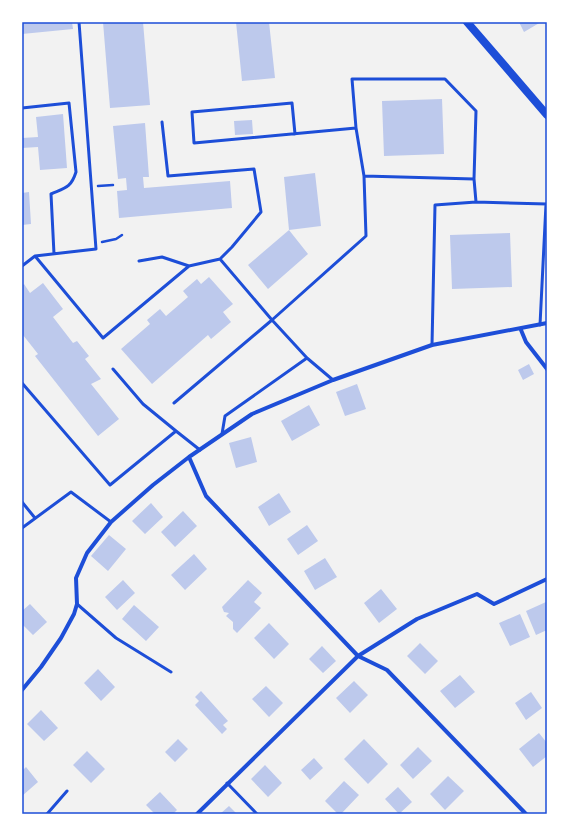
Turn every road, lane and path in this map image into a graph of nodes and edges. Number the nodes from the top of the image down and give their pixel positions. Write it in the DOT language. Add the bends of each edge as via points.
graph roads {
  1 [pos="79,22"];
  2 [pos="467,22"];
  3 [pos="22,108"];
  4 [pos="547,115"];
  5 [pos="162,122"];
  6 [pos="356,128"];
  7 [pos="294,134"];
  8 [pos="364,176"];
  9 [pos="474,179"];
  10 [pos="113,185"];
  11 [pos="92,186"];
  12 [pos="476,202"];
  13 [pos="547,204"];
  14 [pos="122,235"];
  15 [pos="96,243"];
  16 [pos="54,254"];
  17 [pos="35,256"];
  18 [pos="220,259"];
  19 [pos="139,261"];
  20 [pos="22,266"];
  21 [pos="190,266"];
  22 [pos="272,320"];
  23 [pos="547,323"];
  24 [pos="540,325"];
  25 [pos="521,330"];
  26 [pos="432,345"];
  27 [pos="306,358"];
  28 [pos="113,369"];
  29 [pos="547,369"];
  30 [pos="334,380"];
  31 [pos="22,383"];
  32 [pos="174,403"];
  33 [pos="176,431"];
  34 [pos="222,435"];
  35 [pos="200,450"];
  36 [pos="189,457"];
  37 [pos="22,502"];
  38 [pos="35,518"];
  39 [pos="111,522"];
  40 [pos="22,528"];
  41 [pos="547,580"];
  42 [pos="77,604"];
  43 [pos="358,656"];
  44 [pos="171,672"];
  45 [pos="22,690"];
  46 [pos="227,783"];
  47 [pos="67,791"];
  48 [pos="47,814"];
  49 [pos="197,814"];
  50 [pos="257,814"];
  51 [pos="526,814"];
  1 -- 11 [label="lane"];
  2 -- 4 [label="main road"];
  3 -- 16 [label="lane" via="69,103 76,172 73,182 51,194"];
  5 -- 18 [label="lane" via="168,176 254,169 261,212"];
  6 -- 7 [label="lane"];
  6 -- 8 [label="lane"];
  6 -- 9 [label="lane" via="352,79 445,79 476,111"];
  7 -- 7 [label="lane" via="194,143 192,112 292,103"];
  8 -- 9 [label="lane"];
  8 -- 22 [label="lane" via="366,236"];
  9 -- 12 [label="lane"];
  10 -- 11 [label="path"];
  11 -- 15 [label="lane"];
  12 -- 13 [label="lane"];
  12 -- 26 [label="lane" via="435,205"];
  13 -- 24 [label="lane"];
  14 -- 15 [label="path" via="116,239"];
  15 -- 16 [label="lane" via="96,249"];
  16 -- 17 [label="lane"];
  17 -- 20 [label="lane"];
  17 -- 21 [label="lane" via="103,338"];
  18 -- 21 [label="lane"];
  18 -- 22 [label="lane"];
  19 -- 21 [label="lane" via="162,257"];
  22 -- 27 [label="lane"];
  22 -- 32 [label="lane"];
  23 -- 24 [label="street"];
  24 -- 25 [label="street"];
  25 -- 26 [label="street"];
  25 -- 29 [label="street" via="526,342"];
  26 -- 30 [label="street"];
  27 -- 30 [label="lane"];
  27 -- 34 [label="lane" via="225,416"];
  28 -- 33 [label="lane" via="144,404"];
  30 -- 34 [label="street" via="252,414"];
  31 -- 33 [label="lane" via="110,485"];
  33 -- 35 [label="lane"];
  34 -- 35 [label="street"];
  35 -- 36 [label="street"];
  36 -- 39 [label="street"];
  36 -- 43 [label="street" via="206,496"];
  37 -- 38 [label="lane"];
  38 -- 39 [label="lane" via="71,492"];
  38 -- 40 [label="lane"];
  39 -- 42 [label="street" via="87,552 76,578"];
  41 -- 43 [label="street" via="494,604 477,594 417,618"];
  42 -- 44 [label="lane" via="116,638"];
  42 -- 45 [label="street" via="61,638"];
  43 -- 46 [label="street"];
  43 -- 51 [label="street" via="387,670"];
  46 -- 49 [label="street"];
  46 -- 50 [label="lane"];
  47 -- 48 [label="lane"];
}
